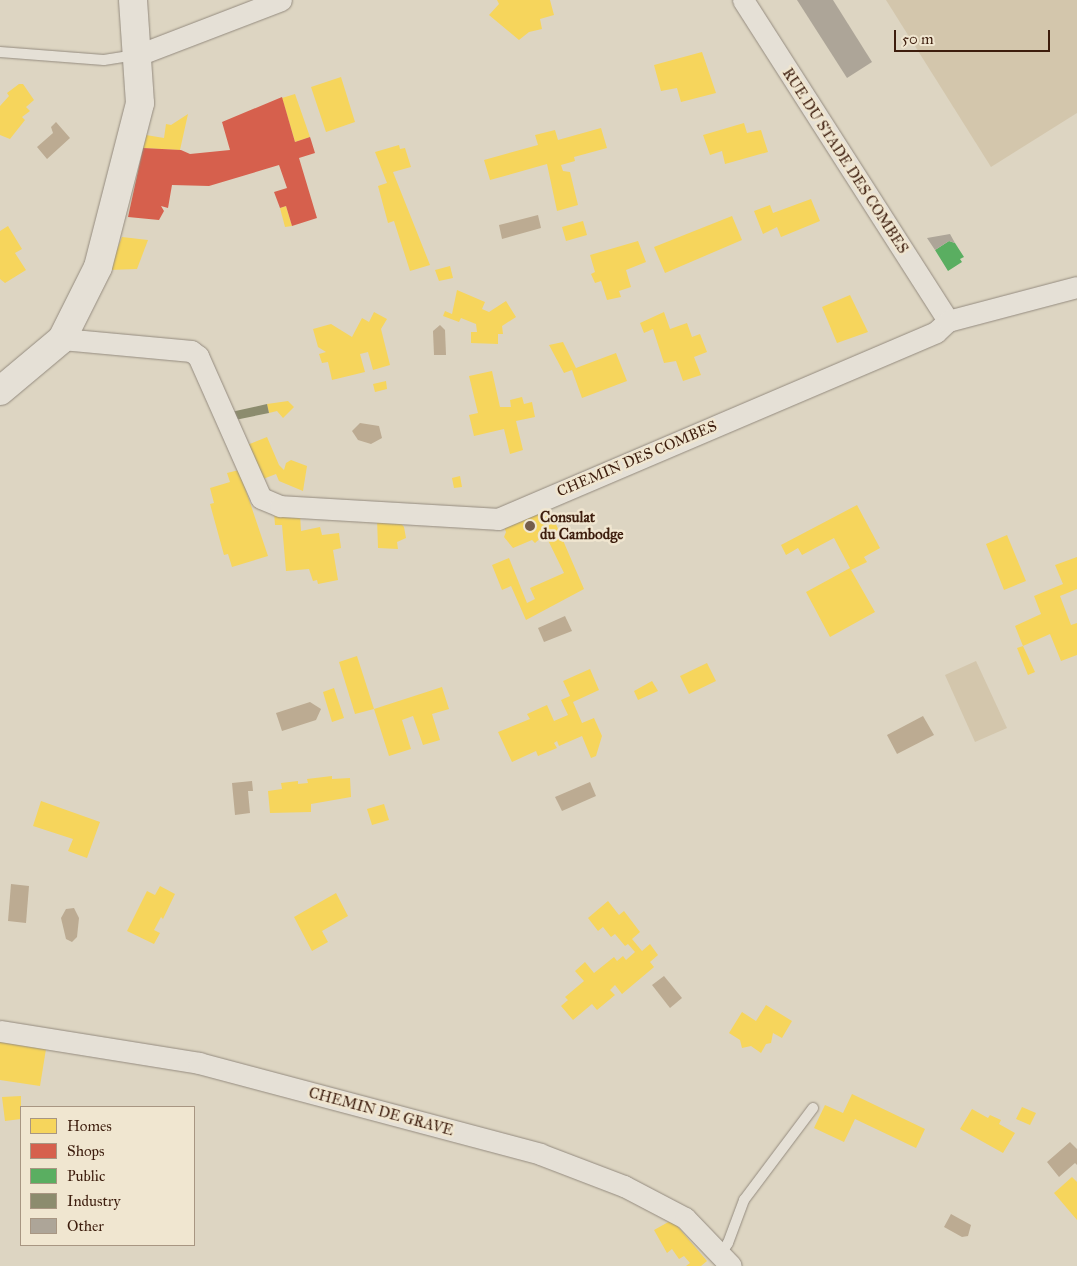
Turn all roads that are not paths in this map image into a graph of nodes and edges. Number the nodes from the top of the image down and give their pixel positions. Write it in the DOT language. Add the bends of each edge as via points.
graph roads {
  1 [pos="132,0"];
  2 [pos="281,0"];
  3 [pos="743,0"];
  4 [pos="0,52"];
  5 [pos="138,55"];
  6 [pos="1077,287"];
  7 [pos="948,321"];
  8 [pos="62,339"];
  9 [pos="0,391"];
  10 [pos="0,1032"];
  11 [pos="812,1108"];
  12 [pos="726,1260"];
  1 -- 5 [label="main road"];
  2 -- 5 [label="street"];
  3 -- 7 [label="street, RUE DU STADE DES COMBES"];
  4 -- 5 [label="lane" via="104,60"];
  5 -- 8 [label="main road" via="140,103 98,267"];
  6 -- 7 [label="street, CHEMIN DES COMBES"];
  7 -- 8 [label="street, CHEMIN DES COMBES" via="936,332 498,519 280,506 261,498 198,356 191,351"];
  8 -- 9 [label="main road"];
  10 -- 12 [label="street, CHEMIN DE GRAVE" via="200,1063 540,1154 624,1186 685,1218"];
  11 -- 12 [label="lane" via="744,1200 728,1243"];
}
